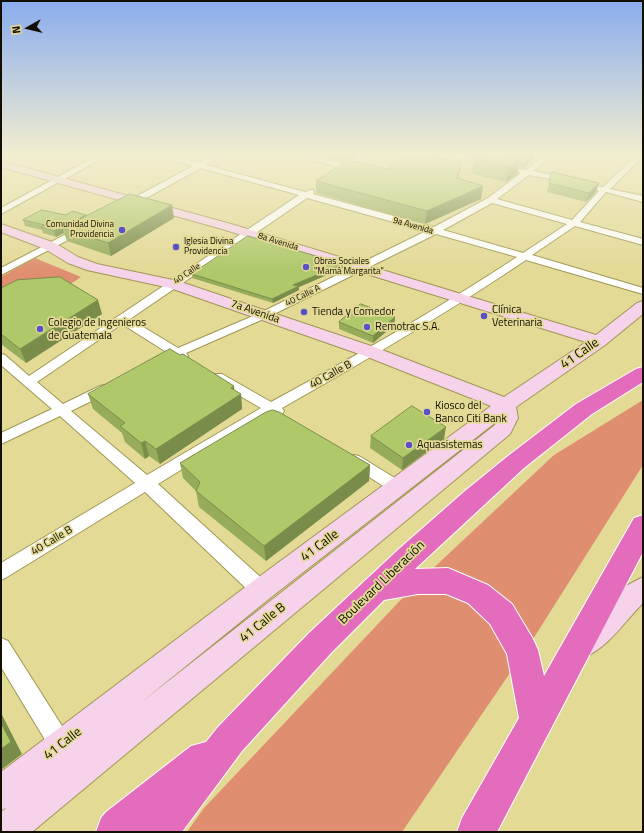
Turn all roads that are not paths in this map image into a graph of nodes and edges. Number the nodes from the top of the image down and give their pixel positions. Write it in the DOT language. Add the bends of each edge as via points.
graph roads {
  1 [pos="34,193"];
  2 [pos="109,193"];
  3 [pos="147,193"];
  4 [pos="298,193"];
  5 [pos="308,193"];
  6 [pos="500,193"];
  7 [pos="602,193"];
  8 [pos="617,193"];
  9 [pos="305,195"];
  10 [pos="643,199"];
  11 [pos="134,200"];
  12 [pos="491,200"];
  13 [pos="120,208"];
  14 [pos="1,211"];
  15 [pos="92,223"];
  16 [pos="574,223"];
  17 [pos="1,228"];
  18 [pos="434,232"];
  19 [pos="248,233"];
  20 [pos="643,242"];
  21 [pos="50,246"];
  22 [pos="525,255"];
  23 [pos="361,267"];
  24 [pos="1,272"];
  25 [pos="173,284"];
  26 [pos="643,291"];
  27 [pos="462,298"];
  28 [pos="643,306"];
  29 [pos="264,315"];
  30 [pos="122,319"];
  31 [pos="599,341"];
  32 [pos="371,352"];
  33 [pos="175,353"];
  34 [pos="1,358"];
  35 [pos="189,361"];
  36 [pos="147,367"];
  37 [pos="210,372"];
  38 [pos="643,373"];
  39 [pos="29,382"];
  40 [pos="119,382"];
  41 [pos="506,406"];
  42 [pos="271,408"];
  43 [pos="63,410"];
  44 [pos="292,420"];
  45 [pos="1,439"];
  46 [pos="345,454"];
  47 [pos="147,484"];
  48 [pos="397,487"];
  49 [pos="643,526"];
  50 [pos="1,572"];
  51 [pos="376,589"];
  52 [pos="643,589"];
  53 [pos="261,590"];
  54 [pos="1,648"];
  55 [pos="576,650"];
  56 [pos="536,721"];
  57 [pos="230,739"];
  58 [pos="61,745"];
  59 [pos="1,793"];
  60 [pos="4,832"];
  61 [pos="115,832"];
  62 [pos="158,832"];
  63 [pos="476,832"];
  1 -- 14 [label="street"];
  2 -- 11 [label="main road, 8a Avenida"];
  3 -- 11 [label="street"];
  4 -- 9 [label="street, 9a Avenida"];
  5 -- 9 [label="street, 40 Calle"];
  6 -- 12 [label="street, 40 Calle A"];
  7 -- 16 [label="street, 40 Calle B"];
  8 -- 10 [label="street"];
  9 -- 18 [label="street, 9a Avenida"];
  9 -- 19 [label="street, 40 Calle"];
  11 -- 13 [label="street"];
  11 -- 19 [label="main road, 8a Avenida"];
  12 -- 16 [label="street"];
  12 -- 18 [label="street, 40 Calle A"];
  15 -- 21 [label="street"];
  16 -- 20 [label="street"];
  16 -- 22 [label="street, 40 Calle B"];
  17 -- 21 [label="main road, 7a Avenida"];
  18 -- 22 [label="street, 9a Avenida"];
  18 -- 23 [label="street, 40 Calle A"];
  19 -- 23 [label="main road, 8a Avenida"];
  19 -- 25 [label="street, 40 Calle"];
  21 -- 24 [label="street"];
  21 -- 25 [label="main road, 7a Avenida" via="72,260 92,267"];
  22 -- 26 [label="street, 9a Avenida"];
  22 -- 27 [label="street, 40 Calle B"];
  23 -- 27 [label="main road, 8a Avenida"];
  23 -- 29 [label="street, 40 Calle A"];
  25 -- 29 [label="main road, 7a Avenida"];
  25 -- 30 [label="street, 40 Calle"];
  27 -- 31 [label="main road, 8a Avenida"];
  27 -- 32 [label="street, 40 Calle B"];
  28 -- 31 [label="main road, 41 Calle"];
  29 -- 32 [label="main road, 7a Avenida"];
  29 -- 33 [label="street, 40 Calle A"];
  30 -- 33 [label="street"];
  30 -- 39 [label="street, 40 Calle"];
  31 -- 41 [label="main road, 41 Calle"];
  32 -- 41 [label="main road, 7a Avenida"];
  32 -- 42 [label="street, 40 Calle B"];
  33 -- 35 [label="street"];
  33 -- 36 [label="street, 40 Calle A"];
  34 -- 39 [label="street"];
  37 -- 42 [label="street"];
  38 -- 51 [label="highway, Boulevard Liberación" via="584,409 516,462"];
  39 -- 43 [label="street"];
  40 -- 43 [label="street"];
  41 -- 48 [label="main road, 41 Calle"];
  41 -- 60 [label="main road, 41 Calle B" via="508,418 503,429"];
  42 -- 44 [label="street"];
  42 -- 47 [label="street, 40 Calle B"];
  43 -- 45 [label="street"];
  43 -- 47 [label="street"];
  46 -- 48 [label="street"];
  47 -- 50 [label="street, 40 Calle B"];
  47 -- 53 [label="street"];
  48 -- 53 [label="main road, 41 Calle"];
  49 -- 55 [label="highway"];
  51 -- 56 [label="highway" via="418,581 448,581 478,594 501,614 522,650"];
  51 -- 57 [label="highway, Boulevard Liberación" via="320,643"];
  52 -- 55 [label="main road" via="633,595 603,628"];
  53 -- 58 [label="main road, 41 Calle"];
  54 -- 58 [label="street"];
  55 -- 56 [label="highway"];
  56 -- 63 [label="highway"];
  57 -- 61 [label="highway"];
  57 -- 62 [label="highway, Boulevard Liberación"];
  58 -- 59 [label="main road, 41 Calle"];
}
